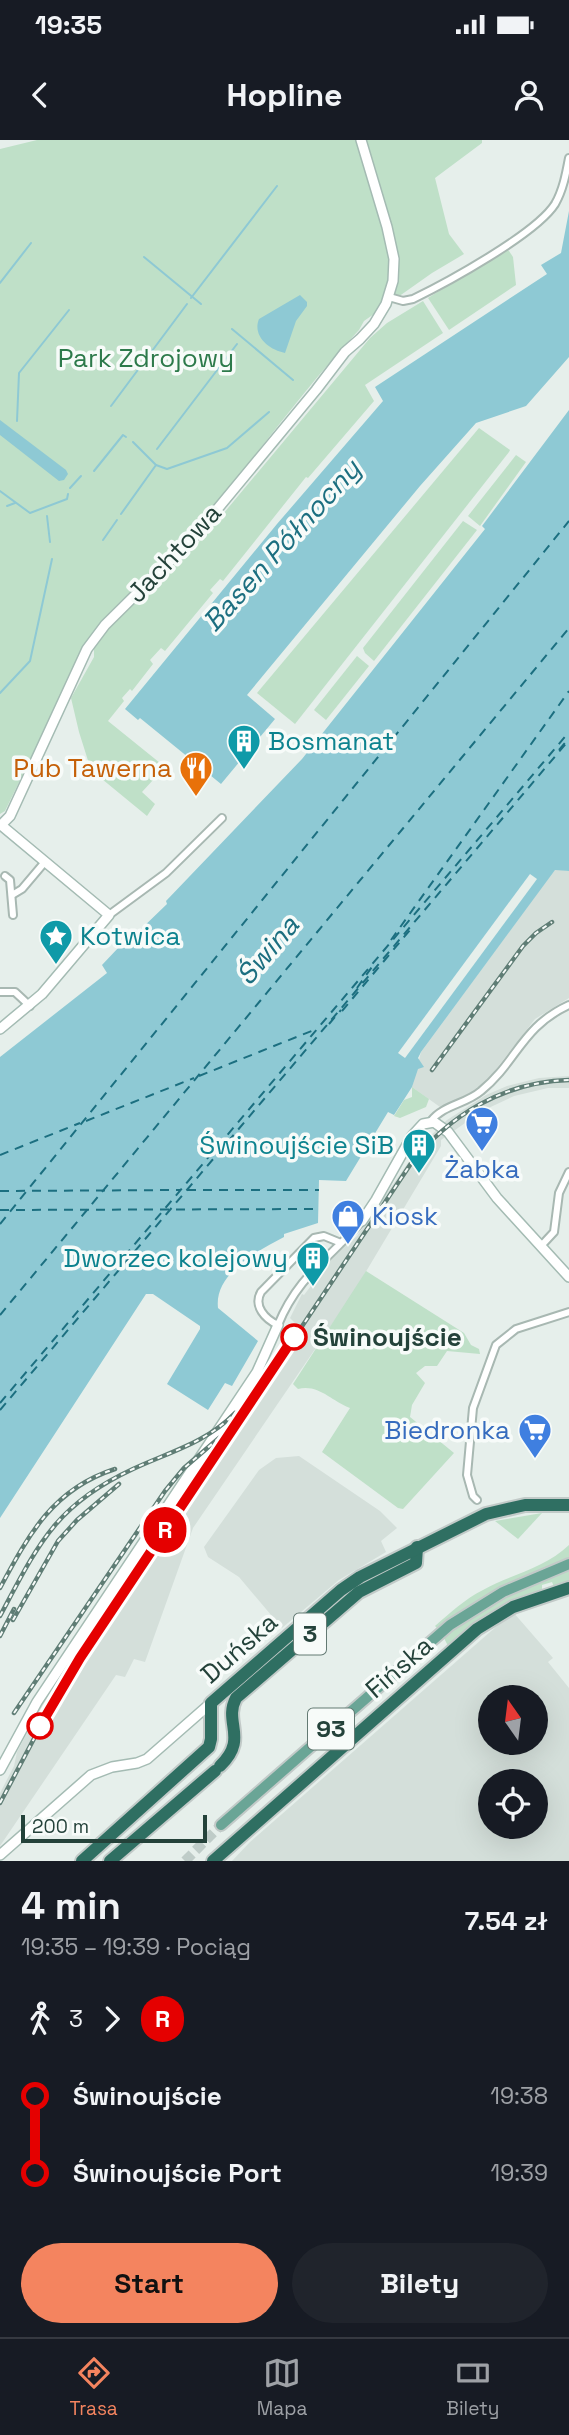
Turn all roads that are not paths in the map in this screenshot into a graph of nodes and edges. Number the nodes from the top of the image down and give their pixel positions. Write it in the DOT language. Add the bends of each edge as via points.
graph roads {
  1 [pos="361,140"];
  2 [pos="569,159"];
  3 [pos="387,301"];
  4 [pos="222,818"];
  5 [pos="0,826"];
  6 [pos="44,863"];
  7 [pos="5,876"];
  8 [pos="12,895"];
  9 [pos="13,915"];
  10 [pos="109,915"];
  11 [pos="0,992"];
  12 [pos="569,1005"];
  13 [pos="30,1006"];
  14 [pos="0,1029"];
  15 [pos="430,1121"];
  16 [pos="569,1172"];
  17 [pos="362,1221"];
  18 [pos="341,1243"];
  19 [pos="541,1246"];
  20 [pos="568,1275"];
  21 [pos="569,1312"];
  22 [pos="278,1325"];
  23 [pos="477,1500"];
  24 [pos="569,1505"];
  25 [pos="417,1547"];
  26 [pos="569,1564"];
  27 [pos="569,1588"];
  28 [pos="211,1703"];
  29 [pos="0,1770"];
  30 [pos="221,1825"];
  31 [pos="0,1855"];
  32 [pos="82,1861"];
  33 [pos="110,1861"];
  34 [pos="213,1861"];
  1 -- 3 [label="street" via="393,250"];
  2 -- 3 [label="street" via="556,203 531,229 413,299"];
  3 -- 5 [label="street, Jachtowa" via="374,324 345,352 195,536 96,635 8,821"];
  4 -- 10 [label="street" via="166,873"];
  5 -- 6 [label="street"];
  6 -- 8 [label="street"];
  6 -- 10 [label="street"];
  7 -- 8 [label="street"];
  8 -- 9 [label="street"];
  10 -- 13 [label="street"];
  11 -- 13 [label="street" via="15,992"];
  12 -- 15 [label="street" via="532,1029 482,1091"];
  13 -- 14 [label="street"];
  15 -- 17 [label="street" via="412,1136"];
  15 -- 19 [label="street" via="448,1132 497,1198"];
  16 -- 19 [label="street" via="559,1193 554,1230"];
  17 -- 18 [label="street"];
  18 -- 22 [label="street" via="297,1288"];
  18 -- 22 [label="street" via="329,1237 314,1238 261,1292 258,1305"];
  19 -- 20 [label="street"];
  21 -- 23 [label="street" via="516,1329 496,1345 473,1408 467,1475"];
  22 -- 29 [label="street" via="257,1372 37,1702"];
  24 -- 25 [label="highway, Duńska / 3" via="500,1510"];
  25 -- 28 [label="highway, Duńska / 3" via="351,1582"];
  25 -- 33 [label="highway, 3" via="416,1563 359,1592 236,1698 236,1743 230,1757"];
  26 -- 30 [label="main road, 93" via="503,1592 441,1633"];
  27 -- 34 [label="highway, Fińska" via="513,1607 477,1629"];
  28 -- 31 [label="street, Duńska" via="147,1759 91,1775"];
  28 -- 32 [label="highway" via="209,1747"];
}
